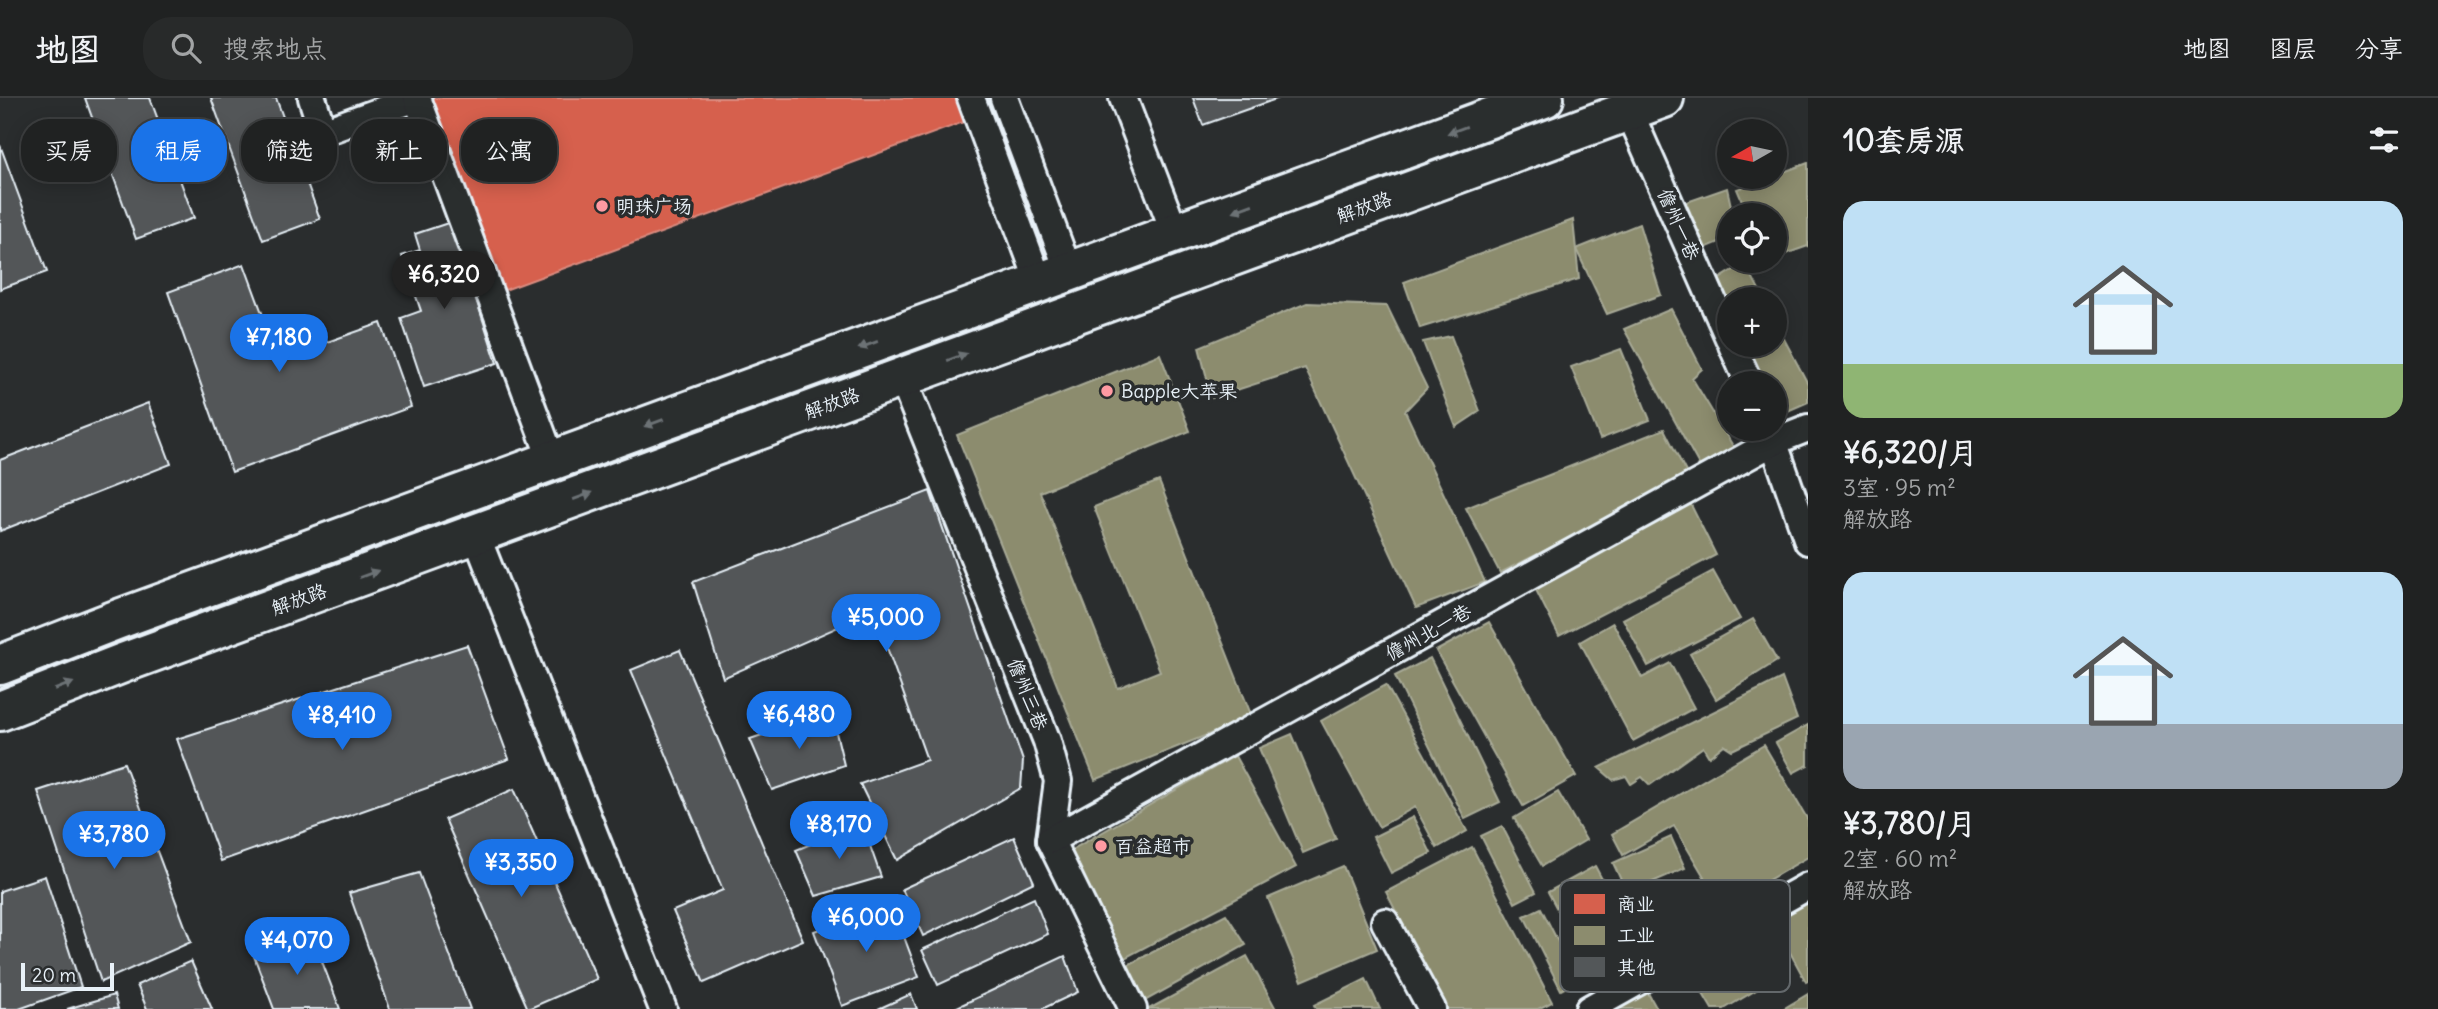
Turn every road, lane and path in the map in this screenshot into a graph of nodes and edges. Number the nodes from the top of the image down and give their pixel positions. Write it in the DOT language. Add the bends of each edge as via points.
graph roads {
  1 [pos="312,98"];
  2 [pos="417,98"];
  3 [pos="971,98"];
  4 [pos="1004,98"];
  5 [pos="1123,98"];
  6 [pos="1544,98"];
  7 [pos="1664,98"];
  8 [pos="1629,111"];
  9 [pos="1175,233"];
  10 [pos="1054,277"];
  11 [pos="1717,311"];
  12 [pos="902,377"];
  13 [pos="1808,428"];
  14 [pos="1787,432"];
  15 [pos="1761,441"];
  16 [pos="1774,441"];
  17 [pos="552,461"];
  18 [pos="476,535"];
  19 [pos="1808,541"];
  20 [pos="0,665"];
  21 [pos="0,711"];
  22 [pos="1050,840"];
  23 [pos="1808,886"];
  24 [pos="1790,896"];
  25 [pos="1385,922"];
  26 [pos="1619,992"];
  27 [pos="663,1009"];
  28 [pos="1133,1009"];
  29 [pos="1432,1009"];
  30 [pos="1589,1009"];
  1 -- 2 [label="street" via="323,132"];
  2 -- 17 [label="street"];
  3 -- 10 [label="street"];
  4 -- 10 [label="street"];
  5 -- 9 [label="street"];
  6 -- 9 [label="main road, one-way"];
  7 -- 8 [label="main road, 解放路"];
  8 -- 11 [label="street, 儋州一巷"];
  12 -- 8 [label="main road, 解放路, one-way"];
  9 -- 10 [label="main road"];
  10 -- 17 [label="main road, one-way"];
  18 -- 12 [label="main road, 解放路, one-way"];
  12 -- 22 [label="street, 儋州三巷" via="1047,741 1058,781"];
  13 -- 14 [label="street, 儋州北一巷"];
  15 -- 22 [label="street, 儋州北一巷"];
  16 -- 19 [label="street"];
  17 -- 20 [label="main road"];
  21 -- 18 [label="main road, 解放路, one-way"];
  18 -- 27 [label="street"];
  22 -- 28 [label="street"];
  23 -- 24 [label="street"];
  25 -- 29 [label="street"];
  26 -- 30 [label="street"];
}
